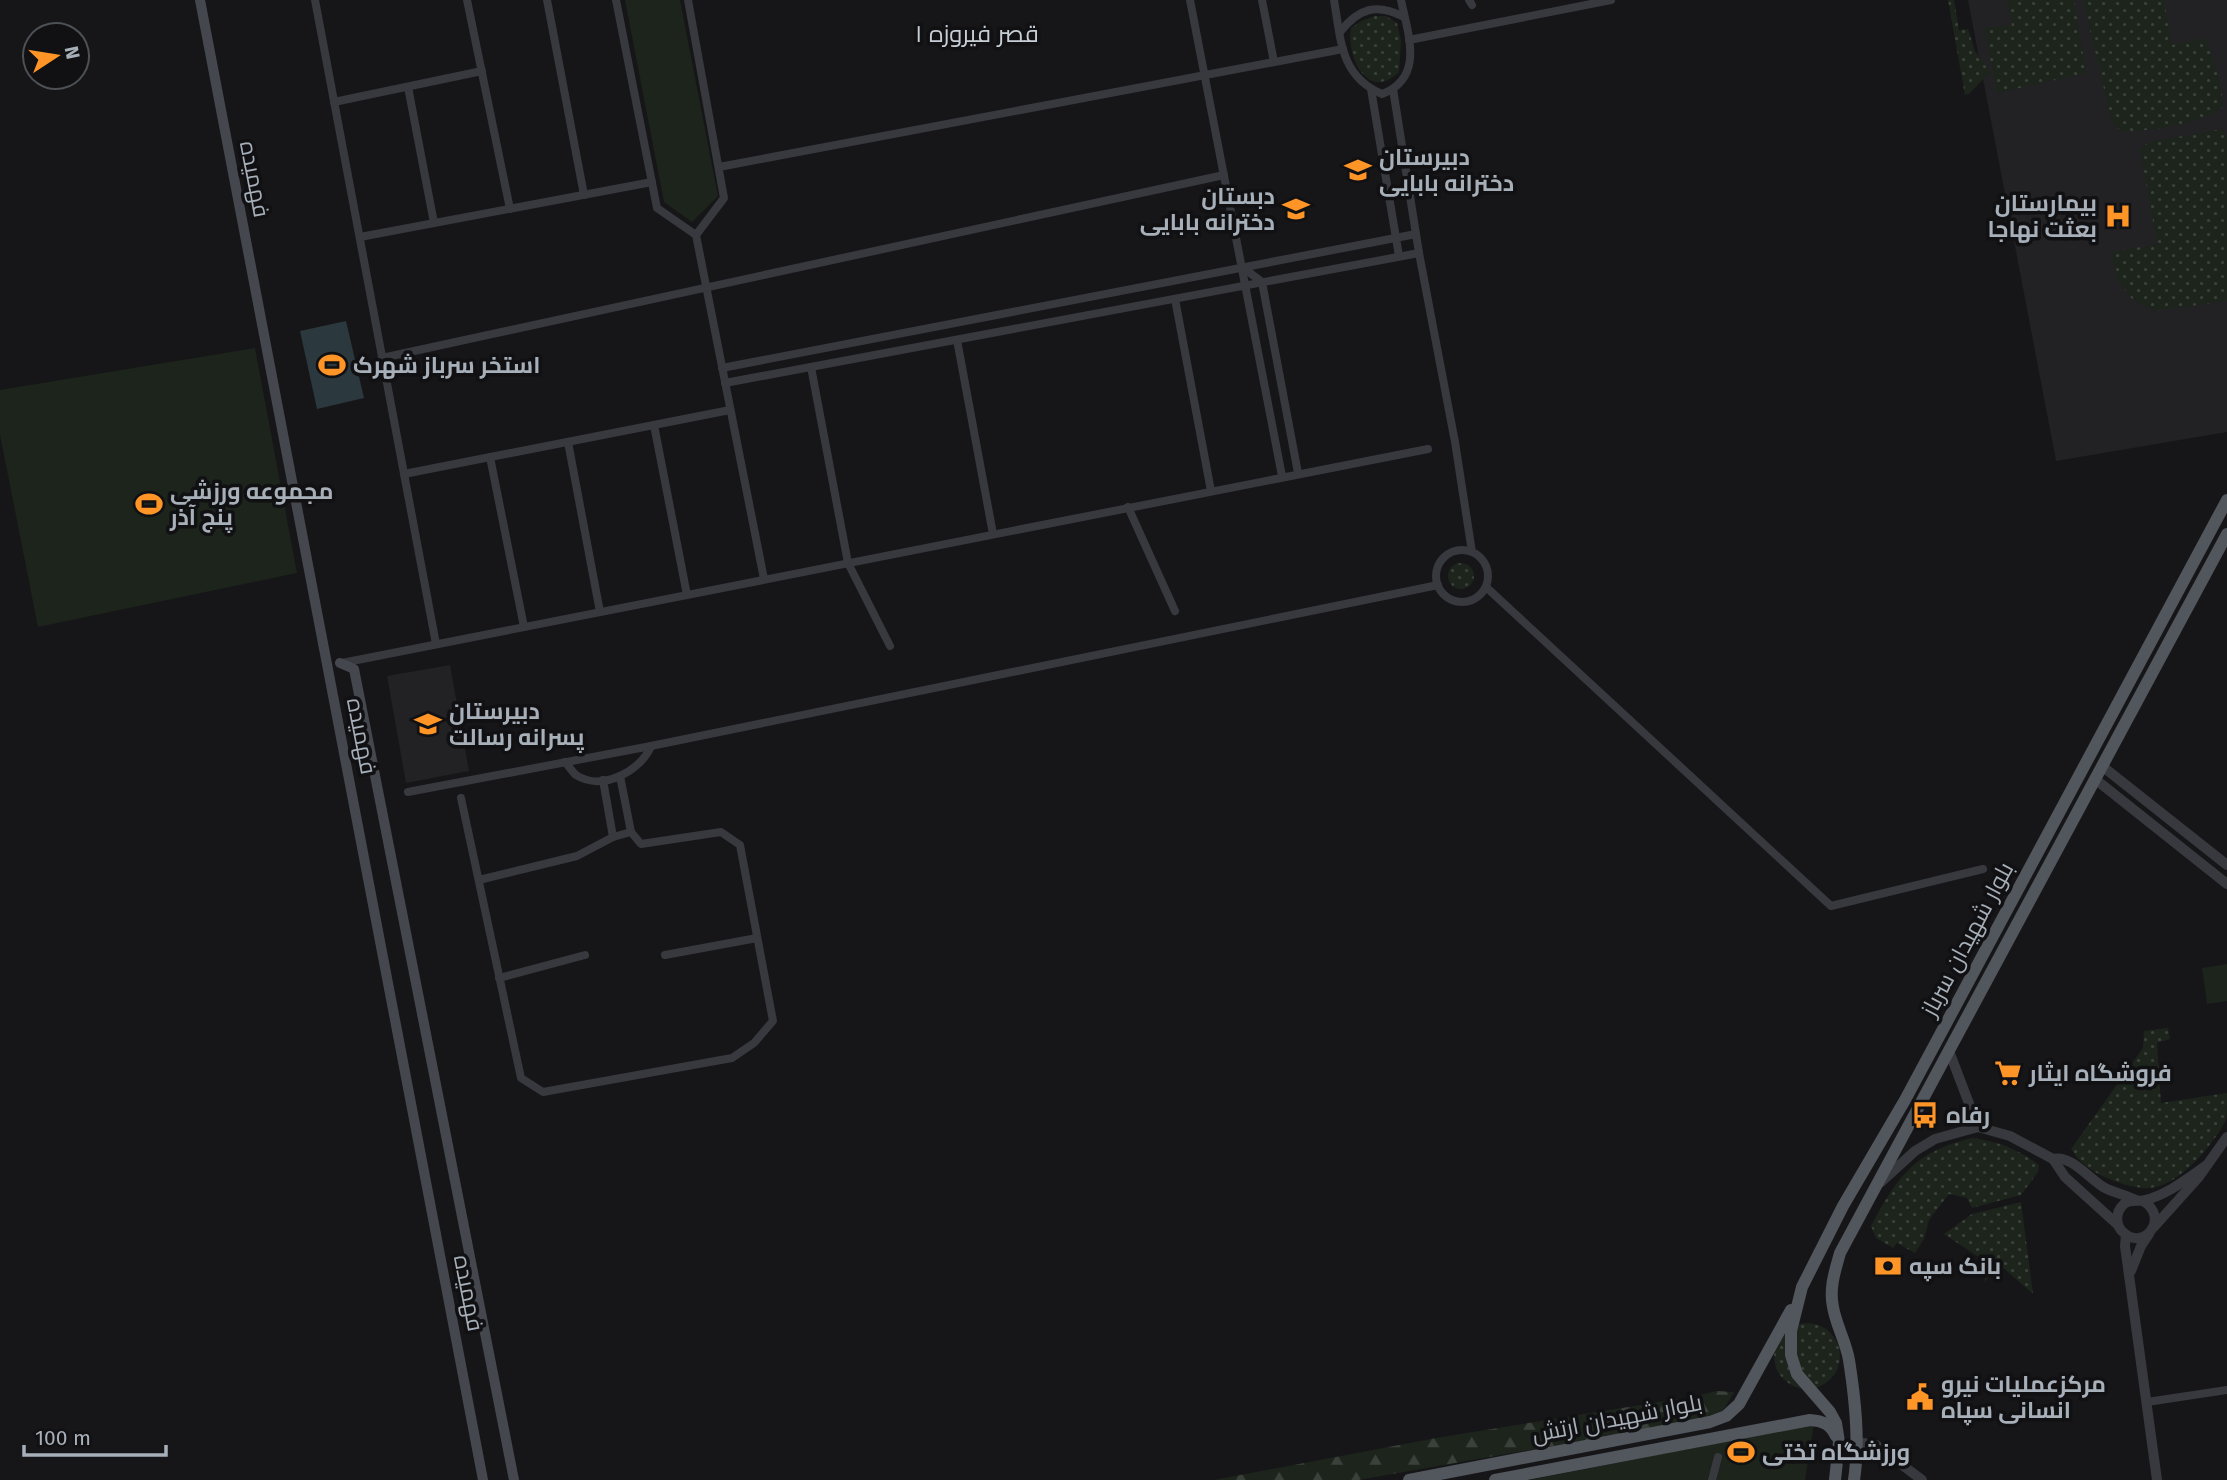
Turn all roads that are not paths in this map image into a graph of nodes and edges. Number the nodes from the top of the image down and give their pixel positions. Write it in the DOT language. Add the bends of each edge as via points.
graph roads {
  1 [pos="200,0"];
  2 [pos="315,0"];
  3 [pos="467,0"];
  4 [pos="547,0"];
  5 [pos="616,0"];
  6 [pos="688,0"];
  7 [pos="1190,0"];
  8 [pos="1262,0"];
  9 [pos="1334,0"];
  10 [pos="1401,0"];
  11 [pos="1611,0"];
  12 [pos="1404,17"];
  13 [pos="1340,32"];
  14 [pos="1409,40"];
  15 [pos="1343,50"];
  16 [pos="1274,62"];
  17 [pos="482,71"];
  18 [pos="1204,75"];
  19 [pos="408,87"];
  20 [pos="1371,89"];
  21 [pos="1393,89"];
  22 [pos="334,102"];
  23 [pos="719,167"];
  24 [pos="1224,175"];
  25 [pos="652,182"];
  26 [pos="584,195"];
  27 [pos="510,209"];
  28 [pos="434,223"];
  29 [pos="1416,234"];
  30 [pos="696,235"];
  31 [pos="360,237"];
  32 [pos="1396,238"];
  33 [pos="1419,253"];
  34 [pos="1399,256"];
  35 [pos="1242,267"];
  36 [pos="1262,282"];
  37 [pos="1245,285"];
  38 [pos="706,288"];
  39 [pos="1175,299"];
  40 [pos="957,340"];
  41 [pos="382,358"];
  42 [pos="811,367"];
  43 [pos="722,368"];
  44 [pos="725,383"];
  45 [pos="730,411"];
  46 [pos="654,425"];
  47 [pos="568,442"];
  48 [pos="1428,449"];
  49 [pos="490,457"];
  50 [pos="1298,473"];
  51 [pos="404,474"];
  52 [pos="1282,476"];
  53 [pos="1211,491"];
  54 [pos="2227,500"];
  55 [pos="1128,507"];
  56 [pos="993,534"];
  57 [pos="2227,534"];
  58 [pos="1472,552"];
  59 [pos="848,562"];
  60 [pos="764,579"];
  61 [pos="1438,585"];
  62 [pos="1486,587"];
  63 [pos="687,594"];
  64 [pos="1175,611"];
  65 [pos="600,612"];
  66 [pos="524,627"];
  67 [pos="436,644"];
  68 [pos="890,646"];
  69 [pos="340,663"];
  70 [pos="328,666"];
  71 [pos="651,746"];
  72 [pos="565,762"];
  73 [pos="2102,766"];
  74 [pos="620,776"];
  75 [pos="2095,779"];
  76 [pos="603,780"];
  77 [pos="408,792"];
  78 [pos="461,798"];
  79 [pos="631,832"];
  80 [pos="613,837"];
  81 [pos="2227,864"];
  82 [pos="1983,869"];
  83 [pos="479,880"];
  84 [pos="2227,884"];
  85 [pos="757,938"];
  86 [pos="585,955"];
  87 [pos="665,955"];
  88 [pos="499,978"];
  89 [pos="1949,1051"];
  90 [pos="1978,1127"];
  91 [pos="2227,1137"];
  92 [pos="2053,1158"];
  93 [pos="2207,1165"];
  94 [pos="1874,1190"];
  95 [pos="2140,1200"];
  96 [pos="2118,1225"];
  97 [pos="2152,1230"];
  98 [pos="2126,1235"];
  99 [pos="2130,1275"];
  100 [pos="1802,1287"];
  101 [pos="2227,1390"];
  102 [pos="2147,1402"];
  103 [pos="1839,1442"];
  104 [pos="1857,1442"];
  105 [pos="1718,1457"];
  106 [pos="483,1480"];
  107 [pos="514,1480"];
  108 [pos="1409,1480"];
  109 [pos="1495,1480"];
  110 [pos="1712,1480"];
  111 [pos="1835,1480"];
  112 [pos="1854,1480"];
  113 [pos="1922,1480"];
  114 [pos="2157,1480"];
  1 -- 70 [label="main road, فهمیده"];
  2 -- 22 [label="street"];
  3 -- 17 [label="street"];
  4 -- 26 [label="street"];
  5 -- 25 [label="street"];
  6 -- 23 [label="street"];
  7 -- 18 [label="street"];
  8 -- 16 [label="street"];
  9 -- 13 [label="street"];
  10 -- 12 [label="street"];
  11 -- 14 [label="street"];
  12 -- 13 [label="street" via="1372,9 1350,18"];
  12 -- 14 [label="street"];
  13 -- 15 [label="street"];
  14 -- 21 [label="street" via="1408,68"];
  15 -- 16 [label="street"];
  15 -- 20 [label="street" via="1359,82"];
  16 -- 18 [label="street"];
  17 -- 19 [label="street"];
  17 -- 27 [label="street"];
  18 -- 23 [label="street"];
  18 -- 24 [label="street"];
  19 -- 22 [label="street"];
  19 -- 28 [label="street"];
  20 -- 21 [label="street" via="1382,94"];
  20 -- 32 [label="street"];
  21 -- 29 [label="street"];
  22 -- 31 [label="street"];
  23 -- 30 [label="street" via="724,198"];
  24 -- 35 [label="street"];
  24 -- 38 [label="street"];
  25 -- 26 [label="street"];
  25 -- 30 [label="street" via="657,208"];
  26 -- 27 [label="street"];
  27 -- 28 [label="street"];
  28 -- 31 [label="street"];
  29 -- 32 [label="street"];
  29 -- 33 [label="street"];
  30 -- 38 [label="street"];
  31 -- 41 [label="street"];
  32 -- 34 [label="street"];
  32 -- 35 [label="street"];
  33 -- 34 [label="street"];
  33 -- 58 [label="street"];
  34 -- 36 [label="street"];
  35 -- 36 [label="street"];
  35 -- 37 [label="street"];
  35 -- 43 [label="street"];
  36 -- 37 [label="street"];
  36 -- 50 [label="street"];
  37 -- 39 [label="street"];
  37 -- 52 [label="street"];
  38 -- 41 [label="street"];
  38 -- 43 [label="street"];
  39 -- 40 [label="street"];
  39 -- 53 [label="street"];
  40 -- 42 [label="street"];
  40 -- 56 [label="street"];
  41 -- 51 [label="street"];
  42 -- 44 [label="street"];
  42 -- 59 [label="street"];
  43 -- 44 [label="street"];
  44 -- 45 [label="street"];
  45 -- 46 [label="street"];
  45 -- 60 [label="street"];
  46 -- 47 [label="street"];
  46 -- 63 [label="street"];
  47 -- 49 [label="street"];
  47 -- 65 [label="street"];
  48 -- 50 [label="street"];
  49 -- 51 [label="street"];
  49 -- 66 [label="street"];
  50 -- 52 [label="street"];
  51 -- 67 [label="street"];
  52 -- 53 [label="street"];
  53 -- 55 [label="street"];
  54 -- 100 [label="main road, بلوار شهیدان سرباز"];
  55 -- 56 [label="street"];
  55 -- 64 [label="street"];
  56 -- 59 [label="street"];
  57 -- 73 [label="main road, بلوار شهیدان سرباز"];
  58 -- 61 [label="street" via="1455,551 1442,561"];
  58 -- 62 [label="street" via="1488,571"];
  59 -- 60 [label="street"];
  59 -- 68 [label="street"];
  60 -- 63 [label="street"];
  61 -- 62 [label="street" via="1457,602 1474,600"];
  61 -- 71 [label="street"];
  62 -- 82 [label="street" via="1831,906"];
  63 -- 65 [label="street"];
  65 -- 66 [label="street"];
  66 -- 67 [label="street"];
  67 -- 69 [label="street"];
  69 -- 70 [label="street"];
  69 -- 107 [label="main road, فهمیده" via="354,669"];
  70 -- 106 [label="main road, فهمیده"];
  71 -- 72 [label="street"];
  71 -- 74 [label="street" via="646,758"];
  72 -- 76 [label="street" via="575,774"];
  72 -- 77 [label="street"];
  73 -- 75 [label="main road, بلوار شهیدان سرباز"];
  73 -- 81 [label="street"];
  74 -- 76 [label="street"];
  74 -- 79 [label="street"];
  75 -- 84 [label="street"];
  75 -- 89 [label="main road, بلوار شهیدان سرباز"];
  76 -- 80 [label="street"];
  78 -- 83 [label="street"];
  79 -- 80 [label="street"];
  79 -- 85 [label="street" via="641,844 721,832 740,845"];
  80 -- 83 [label="street" via="577,856"];
  83 -- 88 [label="street"];
  85 -- 87 [label="street"];
  85 -- 88 [label="street" via="773,1021 754,1043 732,1058 575,1088 543,1092 522,1079"];
  86 -- 88 [label="street"];
  89 -- 90 [label="street"];
  89 -- 94 [label="main road, بلوار شهیدان سرباز"];
  90 -- 92 [label="street" via="2010,1136"];
  90 -- 94 [label="street" via="1935,1139 1915,1151"];
  91 -- 93 [label="street"];
  92 -- 95 [label="street" via="2068,1161 2102,1187"];
  92 -- 96 [label="street" via="2065,1177"];
  93 -- 95 [label="street" via="2179,1185"];
  93 -- 97 [label="street"];
  94 -- 104 [label="main road, بلوار شهیدان سرباز" via="1832,1277 1833,1307 1849,1356"];
  95 -- 96 [label="street" via="2125,1203"];
  95 -- 97 [label="street" via="2155,1215"];
  96 -- 98 [label="street"];
  97 -- 98 [label="street" via="2138,1238"];
  97 -- 99 [label="street"];
  98 -- 99 [label="street"];
  99 -- 102 [label="street"];
  100 -- 103 [label="main road, بلوار شهیدان سرباز" via="1791,1331 1791,1355 1797,1374 1830,1412"];
  100 -- 108 [label="main road, بلوار شهیدان ارتش" via="1746,1392 1726,1416"];
  101 -- 102 [label="street"];
  102 -- 114 [label="street"];
  103 -- 109 [label="main road, بلوار شهیدان ارتش" via="1832,1427 1810,1420"];
  103 -- 111 [label="main road"];
  104 -- 112 [label="main road, بلوار شهیدان سرباز"];
  104 -- 113 [label="street" via="1875,1445"];
  105 -- 110 [label="street"];
}
